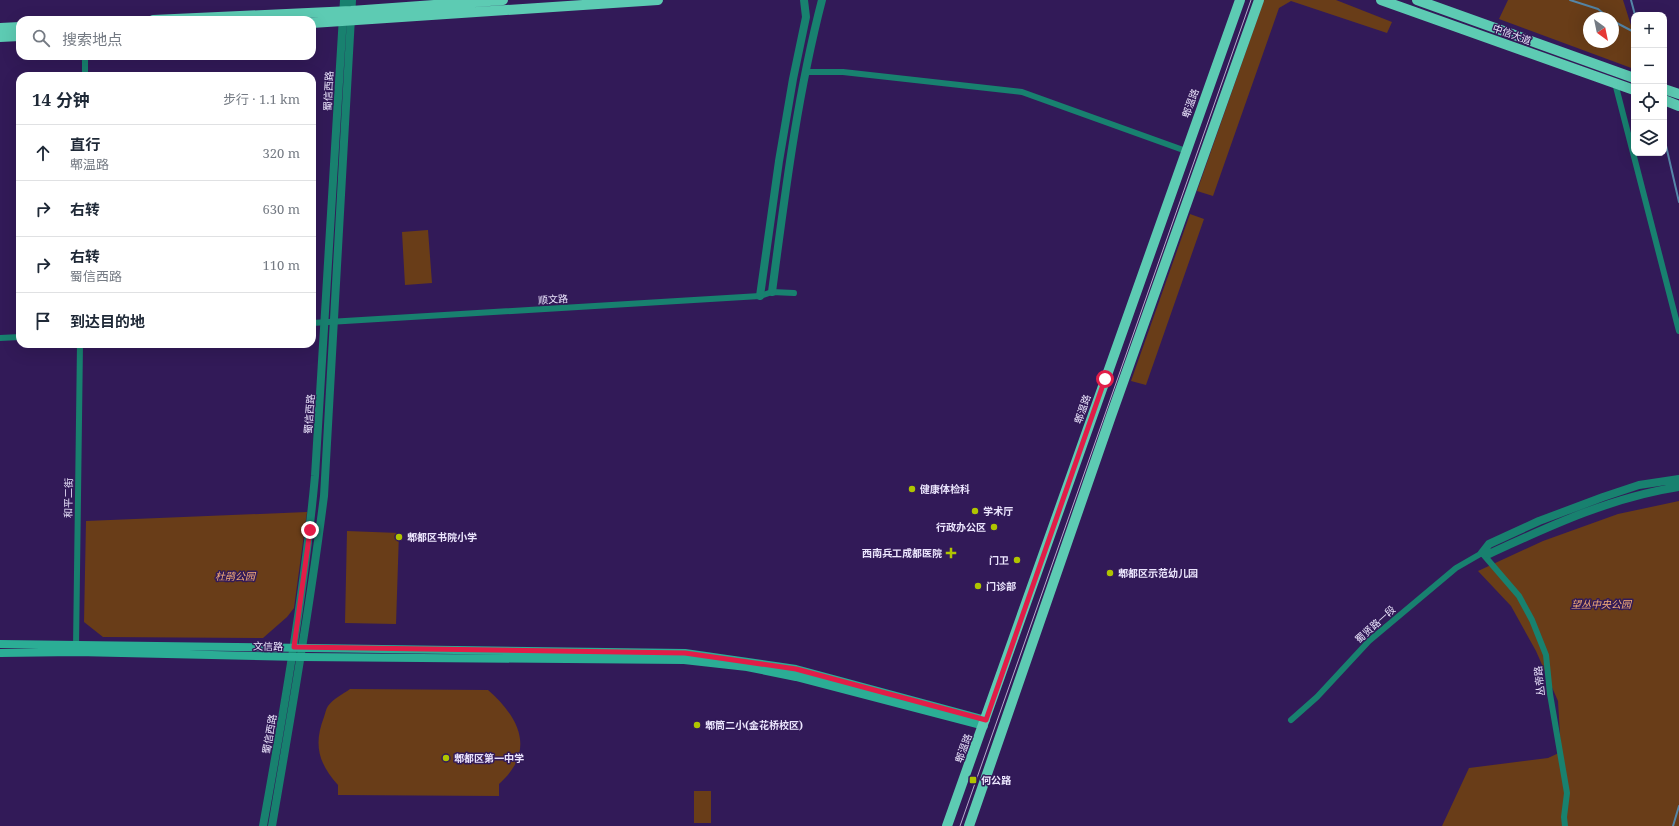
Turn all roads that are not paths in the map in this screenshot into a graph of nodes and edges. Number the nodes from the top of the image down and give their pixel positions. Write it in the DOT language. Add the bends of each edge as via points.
graph roads {
  1 [pos="344,0"];
  2 [pos="352,0"];
  3 [pos="503,0"];
  4 [pos="658,0"];
  5 [pos="804,0"];
  6 [pos="822,0"];
  7 [pos="1240,0"];
  8 [pos="1259,0"];
  9 [pos="1381,0"];
  10 [pos="1417,0"];
  11 [pos="347,16"];
  12 [pos="316,17"];
  13 [pos="316,22"];
  14 [pos="16,26"];
  15 [pos="0,28"];
  16 [pos="16,36"];
  17 [pos="0,37"];
  18 [pos="85,60"];
  19 [pos="85,72"];
  20 [pos="804,72"];
  21 [pos="1631,77"];
  22 [pos="1614,83"];
  23 [pos="1631,89"];
  24 [pos="1667,90"];
  25 [pos="1679,94"];
  26 [pos="1667,101"];
  27 [pos="1679,106"];
  28 [pos="1186,151"];
  29 [pos="772,292"];
  30 [pos="794,293"];
  31 [pos="760,296"];
  32 [pos="316,323"];
  33 [pos="325,323"];
  34 [pos="334,323"];
  35 [pos="1679,331"];
  36 [pos="16,337"];
  37 [pos="0,338"];
  38 [pos="80,348"];
  39 [pos="1679,479"];
  40 [pos="1679,487"];
  41 [pos="1482,553"];
  42 [pos="0,644"];
  43 [pos="294,647"];
  44 [pos="76,648"];
  45 [pos="303,648"];
  46 [pos="0,653"];
  47 [pos="297,657"];
  48 [pos="1291,720"];
  49 [pos="985,723"];
  50 [pos="263,826"];
  51 [pos="272,826"];
  52 [pos="947,826"];
  53 [pos="969,826"];
  54 [pos="1565,826"];
  1 -- 11 [label="street, 蜀信西路"];
  2 -- 11 [label="street, 蜀信西路"];
  3 -- 11 [label="main road"];
  4 -- 11 [label="main road"];
  5 -- 31 [label="street" via="806,17 779,161"];
  6 -- 20 [label="street"];
  7 -- 28 [label="main road, 郫温路"];
  8 -- 53 [label="main road"];
  9 -- 22 [label="main road, 中信大道"];
  10 -- 21 [label="main road, 中信大道"];
  11 -- 12 [label="main road"];
  11 -- 13 [label="main road"];
  11 -- 33 [label="street, 蜀信西路"];
  11 -- 34 [label="street, 蜀信西路"];
  14 -- 15 [label="main road"];
  16 -- 17 [label="main road"];
  18 -- 19 [label="street"];
  20 -- 28 [label="street" via="844,72 1022,92"];
  20 -- 29 [label="street"];
  22 -- 23 [label="main road, 中信大道"];
  22 -- 35 [label="street"];
  24 -- 25 [label="main road"];
  26 -- 27 [label="main road"];
  28 -- 49 [label="main road, 郫温路"];
  29 -- 30 [label="street, 顺文路"];
  29 -- 31 [label="street, 顺文路"];
  31 -- 34 [label="street, 顺文路"];
  32 -- 33 [label="street, 顺文路"];
  33 -- 34 [label="street, 顺文路"];
  33 -- 43 [label="street, 蜀信西路" via="312,515"];
  34 -- 45 [label="street, 蜀信西路" via="324,496"];
  36 -- 37 [label="street"];
  38 -- 44 [label="street, 和平二街"];
  39 -- 41 [label="street, 蜀贤路一段" via="1639,485 1602,497 1539,521 1489,544"];
  40 -- 41 [label="street, 蜀贤路一段" via="1658,490 1608,505 1555,524 1489,554"];
  41 -- 48 [label="street, 蜀贤路一段" via="1456,568 1369,641 1317,697"];
  41 -- 54 [label="street, 丛帝路" via="1519,596 1546,655 1567,793"];
  42 -- 44 [label="main road"];
  43 -- 44 [label="main road"];
  43 -- 45 [label="main road"];
  43 -- 47 [label="street, 蜀信西路"];
  44 -- 46 [label="main road, 文信路"];
  44 -- 47 [label="main road, 文信路"];
  45 -- 47 [label="street, 蜀信西路"];
  45 -- 49 [label="main road" via="685,653 796,669"];
  47 -- 49 [label="main road, 文信路" via="684,660 747,667 796,677"];
  47 -- 50 [label="street, 蜀信西路"];
  47 -- 51 [label="street, 蜀信西路"];
  49 -- 52 [label="main road, 郫温路"];
}
